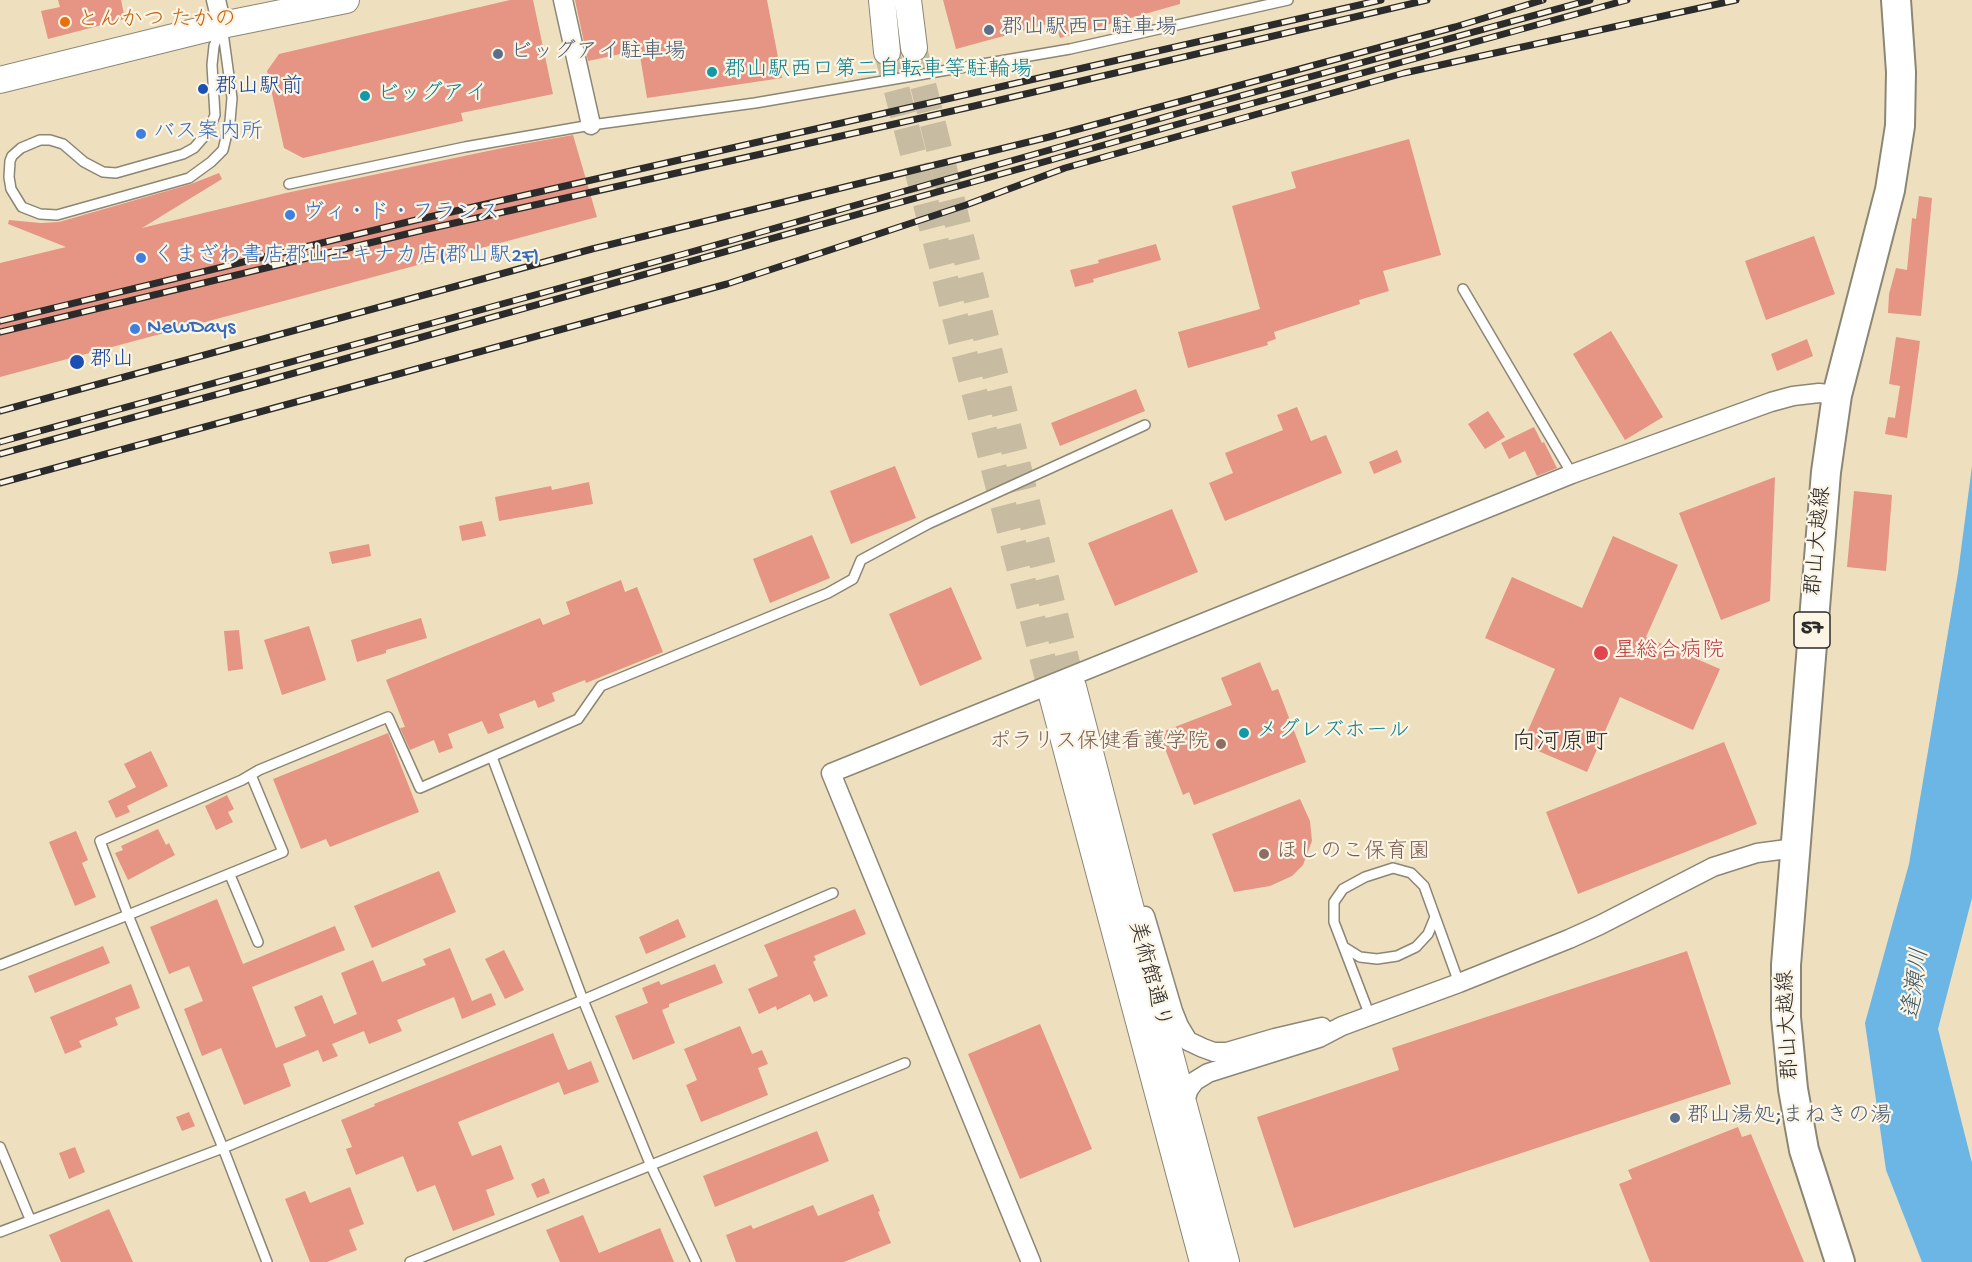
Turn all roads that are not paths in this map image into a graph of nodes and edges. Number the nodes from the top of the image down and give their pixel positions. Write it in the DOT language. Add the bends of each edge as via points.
graph roads {
  1 [pos="346,0"];
  2 [pos="563,0"];
  3 [pos="882,0"];
  4 [pos="908,0"];
  5 [pos="1288,0"];
  6 [pos="1896,0"];
  7 [pos="219,12"];
  8 [pos="914,48"];
  9 [pos="887,52"];
  10 [pos="0,80"];
  11 [pos="591,125"];
  12 [pos="289,184"];
  13 [pos="1463,289"];
  14 [pos="1837,395"];
  15 [pos="1145,425"];
  16 [pos="1572,474"];
  17 [pos="492,757"];
  18 [pos="251,775"];
  19 [pos="1795,848"];
  20 [pos="230,875"];
  21 [pos="1126,891"];
  22 [pos="833,893"];
  23 [pos="128,915"];
  24 [pos="1435,917"];
  25 [pos="258,942"];
  26 [pos="1344,947"];
  27 [pos="0,965"];
  28 [pos="1459,983"];
  29 [pos="583,1000"];
  30 [pos="1370,1016"];
  31 [pos="1341,1026"];
  32 [pos="905,1063"];
  33 [pos="1183,1106"];
  34 [pos="0,1147"];
  35 [pos="223,1148"];
  36 [pos="651,1166"];
  37 [pos="30,1220"];
  38 [pos="0,1232"];
  39 [pos="267,1262"];
  40 [pos="410,1262"];
  41 [pos="696,1262"];
  42 [pos="1031,1262"];
  43 [pos="1203,1262"];
  44 [pos="1226,1262"];
  45 [pos="1840,1262"];
  1 -- 7 [label="street"];
  2 -- 11 [label="street"];
  3 -- 9 [label="street"];
  4 -- 8 [label="street"];
  5 -- 11 [label="lane" via="1070,49 754,103"];
  6 -- 14 [label="main road, 郡山大越線 / 57" via="1900,126 1896,159"];
  7 -- 7 [label="lane" via="232,98 223,150 211,162 179,182 57,214 40,214 22,207 11,189 10,161 16,151 40,140 63,144 84,162 103,172 116,173 194,148 208,132 215,115 212,65"];
  7 -- 10 [label="street"];
  11 -- 12 [label="lane"];
  13 -- 16 [label="lane"];
  14 -- 16 [label="street" via="1819,393 1771,402"];
  14 -- 19 [label="main road, 郡山大越線 / 57" via="1821,518"];
  15 -- 17 [label="lane" via="928,524 861,560 853,579 828,593 601,686 578,719"];
  16 -- 42 [label="street" via="831,773"];
  17 -- 18 [label="lane" via="420,788 388,717"];
  17 -- 29 [label="lane"];
  18 -- 20 [label="lane" via="283,852"];
  18 -- 23 [label="lane" via="100,841"];
  19 -- 28 [label="street" via="1757,853 1713,867 1600,925"];
  19 -- 45 [label="main road, 郡山大越線 / 57" via="1786,965 1792,1089 1804,1150"];
  20 -- 23 [label="lane"];
  20 -- 25 [label="lane"];
  21 -- 31 [label="street" via="1145,916 1173,1011 1188,1041 1227,1052 1317,1028"];
  21 -- 33 [label="street, 美術館通り"];
  21 -- 43 [label="street, 美術館通り" via="1063,691"];
  22 -- 29 [label="lane"];
  23 -- 27 [label="lane"];
  23 -- 35 [label="lane"];
  24 -- 26 [label="lane" via="1428,934 1416,947 1397,956 1360,957"];
  24 -- 26 [label="lane" via="1424,886 1411,873 1393,868 1365,877 1343,889 1334,902 1334,922"];
  24 -- 28 [label="lane"];
  26 -- 30 [label="lane"];
  28 -- 30 [label="street"];
  29 -- 35 [label="lane"];
  29 -- 36 [label="lane"];
  30 -- 31 [label="street"];
  31 -- 33 [label="street" via="1319,1038 1201,1076 1189,1089"];
  32 -- 36 [label="lane"];
  33 -- 44 [label="street, 美術館通り"];
  34 -- 37 [label="lane"];
  35 -- 37 [label="lane"];
  35 -- 39 [label="lane"];
  36 -- 40 [label="lane"];
  36 -- 41 [label="lane"];
  37 -- 38 [label="lane"];
}
